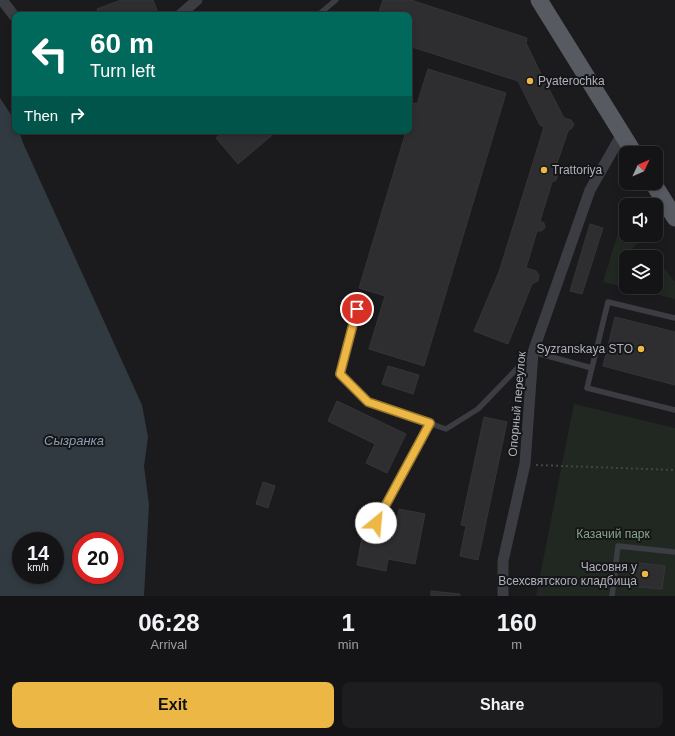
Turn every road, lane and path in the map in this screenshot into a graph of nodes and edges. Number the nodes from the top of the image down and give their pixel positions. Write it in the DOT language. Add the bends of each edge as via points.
graph roads {
  1 [pos="2,0"];
  2 [pos="197,0"];
  3 [pos="336,0"];
  4 [pos="539,0"];
  5 [pos="183,12"];
  6 [pos="322,12"];
  7 [pos="12,13"];
  8 [pos="622,134"];
  9 [pos="630,146"];
  10 [pos="657,190"];
  11 [pos="675,218"];
  12 [pos="357,309"];
  13 [pos="675,318"];
  14 [pos="533,352"];
  15 [pos="592,368"];
  16 [pos="675,410"];
  17 [pos="430,423"];
  18 [pos="525,464"];
  19 [pos="675,470"];
  20 [pos="376,523"];
  21 [pos="675,552"];
  22 [pos="503,596"];
  23 [pos="612,596"];
  1 -- 7 [label="street"];
  2 -- 5 [label="street"];
  3 -- 6 [label="lane"];
  4 -- 8 [label="main road"];
  8 -- 9 [label="main road"];
  8 -- 14 [label="street, Опорный переулок" via="590,190"];
  10 -- 11 [label="main road"];
  12 -- 17 [label="lane" via="340,374 368,402"];
  13 -- 15 [label="lane" via="608,302"];
  14 -- 15 [label="lane"];
  14 -- 17 [label="lane" via="478,409 446,429"];
  14 -- 18 [label="street, Опорный переулок"];
  15 -- 16 [label="lane" via="587,388"];
  17 -- 20 [label="lane"];
  18 -- 19 [label="path"];
  18 -- 22 [label="street, Опорный переулок" via="503,561"];
  21 -- 23 [label="lane" via="618,546"];
}
